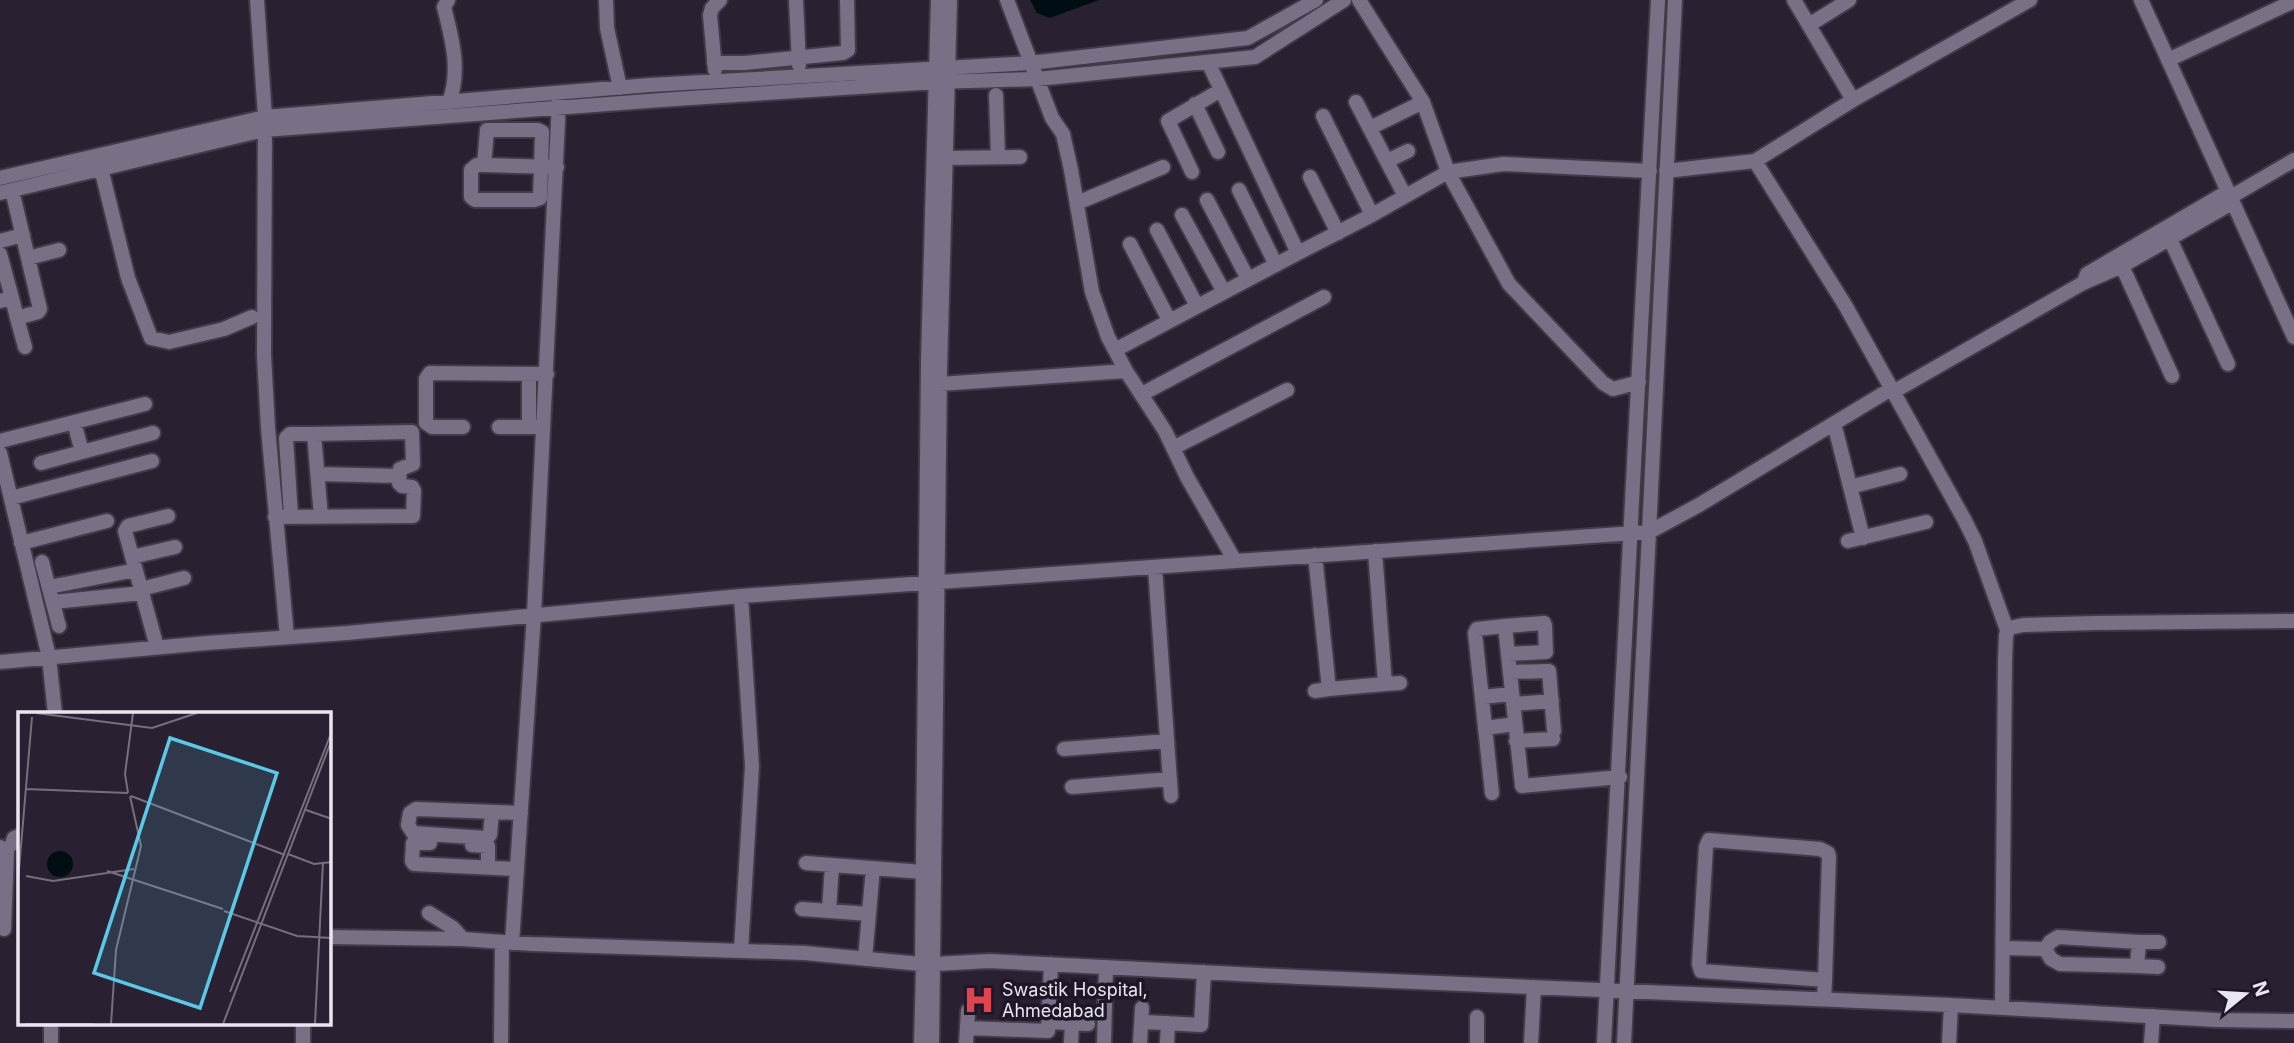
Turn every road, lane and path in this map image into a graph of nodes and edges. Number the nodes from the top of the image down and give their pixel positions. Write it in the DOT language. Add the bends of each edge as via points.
graph roads {
  1 [pos="257,0"];
  2 [pos="448,0"];
  3 [pos="606,0"];
  4 [pos="720,0"];
  5 [pos="796,0"];
  6 [pos="847,0"];
  7 [pos="938,0"];
  8 [pos="950,0"];
  9 [pos="1007,0"];
  10 [pos="1316,0"];
  11 [pos="1344,0"];
  12 [pos="1359,0"];
  13 [pos="1658,0"];
  14 [pos="1675,0"];
  15 [pos="1794,0"];
  16 [pos="1849,0"];
  17 [pos="2031,0"];
  18 [pos="2141,0"];
  19 [pos="2294,1"];
  20 [pos="1809,25"];
  21 [pos="799,58"];
  22 [pos="2168,60"];
  23 [pos="1208,62"];
  24 [pos="1030,63"];
  25 [pos="714,64"];
  26 [pos="942,76"];
  27 [pos="799,77"];
  28 [pos="1037,79"];
  29 [pos="715,82"];
  30 [pos="620,88"];
  31 [pos="1221,90"];
  32 [pos="996,95"];
  33 [pos="559,100"];
  34 [pos="1853,100"];
  35 [pos="449,102"];
  36 [pos="1356,102"];
  37 [pos="1423,102"];
  38 [pos="1195,104"];
  39 [pos="1322,116"];
  40 [pos="265,123"];
  41 [pos="1370,128"];
  42 [pos="1408,151"];
  43 [pos="1219,152"];
  44 [pos="999,157"];
  45 [pos="1020,157"];
  46 [pos="946,158"];
  47 [pos="2294,159"];
  48 [pos="1387,161"];
  49 [pos="99,162"];
  50 [pos="1755,162"];
  51 [pos="484,165"];
  52 [pos="549,167"];
  53 [pos="1163,167"];
  54 [pos="1650,171"];
  55 [pos="1666,171"];
  56 [pos="1192,172"];
  57 [pos="1448,172"];
  58 [pos="1310,177"];
  59 [pos="0,178"];
  60 [pos="1239,190"];
  61 [pos="6,192"];
  62 [pos="1405,196"];
  63 [pos="2229,197"];
  64 [pos="1207,200"];
  65 [pos="1076,203"];
  66 [pos="1182,215"];
  67 [pos="1372,215"];
  68 [pos="1157,230"];
  69 [pos="1338,233"];
  70 [pos="23,236"];
  71 [pos="2170,239"];
  72 [pos="0,241"];
  73 [pos="1130,244"];
  74 [pos="59,250"];
  75 [pos="1298,253"];
  76 [pos="0,254"];
  77 [pos="28,258"];
  78 [pos="1276,265"];
  79 [pos="2122,266"];
  80 [pos="1248,279"];
  81 [pos="2083,283"];
  82 [pos="1224,292"];
  83 [pos="1324,296"];
  84 [pos="6,299"];
  85 [pos="1197,306"];
  86 [pos="252,317"];
  87 [pos="17,318"];
  88 [pos="1169,320"];
  89 [pos="2294,337"];
  90 [pos="24,347"];
  91 [pos="1115,350"];
  92 [pos="2228,363"];
  93 [pos="1126,371"];
  94 [pos="529,374"];
  95 [pos="547,374"];
  96 [pos="2172,376"];
  97 [pos="1639,382"];
  98 [pos="940,384"];
  99 [pos="1287,390"];
  100 [pos="1893,393"];
  101 [pos="1142,394"];
  102 [pos="145,404"];
  103 [pos="74,422"];
  104 [pos="463,427"];
  105 [pos="499,427"];
  106 [pos="528,427"];
  107 [pos="544,427"];
  108 [pos="1836,431"];
  109 [pos="153,433"];
  110 [pos="314,434"];
  111 [pos="1818,435"];
  112 [pos="0,441"];
  113 [pos="1173,448"];
  114 [pos="82,452"];
  115 [pos="0,453"];
  116 [pos="152,461"];
  117 [pos="41,463"];
  118 [pos="318,474"];
  119 [pos="1900,474"];
  120 [pos="399,476"];
  121 [pos="1850,487"];
  122 [pos="11,498"];
  123 [pos="167,516"];
  124 [pos="291,516"];
  125 [pos="275,517"];
  126 [pos="321,517"];
  127 [pos="107,521"];
  128 [pos="1926,522"];
  129 [pos="1649,531"];
  130 [pos="1632,533"];
  131 [pos="21,542"];
  132 [pos="175,547"];
  133 [pos="1375,551"];
  134 [pos="1315,555"];
  135 [pos="1235,561"];
  136 [pos="43,562"];
  137 [pos="134,563"];
  138 [pos="1155,567"];
  139 [pos="184,578"];
  140 [pos="931,583"];
  141 [pos="142,591"];
  142 [pos="51,594"];
  143 [pos="741,596"];
  144 [pos="35,598"];
  145 [pos="534,614"];
  146 [pos="2294,621"];
  147 [pos="59,626"];
  148 [pos="1505,626"];
  149 [pos="2007,630"];
  150 [pos="287,637"];
  151 [pos="157,647"];
  152 [pos="1508,654"];
  153 [pos="49,657"];
  154 [pos="0,663"];
  155 [pos="1510,672"];
  156 [pos="1400,683"];
  157 [pos="1385,684"];
  158 [pos="1482,697"];
  159 [pos="1512,699"];
  160 [pos="1552,701"];
  161 [pos="55,712"];
  162 [pos="1515,724"];
  163 [pos="1485,728"];
  164 [pos="1167,741"];
  165 [pos="1516,741"];
  166 [pos="1064,749"];
  167 [pos="1620,777"];
  168 [pos="1170,779"];
  169 [pos="1072,787"];
  170 [pos="1492,793"];
  171 [pos="1171,796"];
  172 [pos="492,811"];
  173 [pos="521,813"];
  174 [pos="10,843"];
  175 [pos="806,863"];
  176 [pos="832,865"];
  177 [pos="488,868"];
  178 [pos="873,868"];
  179 [pos="517,869"];
  180 [pos="923,872"];
  181 [pos="3,879"];
  182 [pos="802,909"];
  183 [pos="829,911"];
  184 [pos="429,913"];
  185 [pos="869,914"];
  186 [pos="2,929"];
  187 [pos="331,937"];
  188 [pos="463,939"];
  189 [pos="507,942"];
  190 [pos="2139,942"];
  191 [pos="2159,942"];
  192 [pos="2003,948"];
  193 [pos="2045,949"];
  194 [pos="741,951"];
  195 [pos="865,959"];
  196 [pos="928,964"];
  197 [pos="1051,964"];
  198 [pos="2137,966"];
  199 [pos="1107,967"];
  200 [pos="2158,967"];
  201 [pos="1204,972"];
  202 [pos="1745,975"];
  203 [pos="1766,976"];
  204 [pos="1825,980"];
  205 [pos="1534,987"];
  206 [pos="1607,989"];
  207 [pos="1627,991"];
  208 [pos="1743,996"];
  209 [pos="1765,997"];
  210 [pos="1824,999"];
  211 [pos="1951,1005"];
  212 [pos="2002,1007"];
  213 [pos="968,1011"];
  214 [pos="2153,1016"];
  215 [pos="1477,1017"];
  216 [pos="2294,1021"];
  217 [pos="1072,1023"];
  218 [pos="1168,1023"];
  219 [pos="1088,1024"];
  220 [pos="1041,1032"];
  221 [pos="967,1036"];
  222 [pos="501,1043"];
  223 [pos="921,1043"];
  224 [pos="932,1043"];
  225 [pos="1071,1043"];
  226 [pos="1104,1043"];
  227 [pos="1142,1043"];
  228 [pos="1167,1043"];
  229 [pos="1477,1043"];
  230 [pos="1531,1043"];
  231 [pos="1604,1043"];
  232 [pos="1624,1043"];
  233 [pos="1949,1043"];
  234 [pos="2151,1043"];
  1 -- 40 [label="street"];
  2 -- 35 [label="street" via="444,7 456,71"];
  3 -- 30 [label="street"];
  4 -- 25 [label="street" via="710,15"];
  5 -- 21 [label="street"];
  6 -- 21 [label="street" via="848,50"];
  7 -- 26 [label="street"];
  8 -- 26 [label="street"];
  9 -- 24 [label="street"];
  10 -- 24 [label="street" via="1248,38"];
  11 -- 23 [label="street" via="1255,57"];
  12 -- 37 [label="street"];
  13 -- 54 [label="street"];
  14 -- 55 [label="street"];
  15 -- 20 [label="street"];
  16 -- 20 [label="street"];
  17 -- 34 [label="street"];
  18 -- 22 [label="street"];
  19 -- 22 [label="street"];
  20 -- 34 [label="street"];
  21 -- 25 [label="street"];
  21 -- 27 [label="street"];
  22 -- 63 [label="street"];
  23 -- 28 [label="street"];
  23 -- 31 [label="street"];
  24 -- 26 [label="street"];
  24 -- 28 [label="street"];
  25 -- 29 [label="street"];
  26 -- 27 [label="street"];
  26 -- 28 [label="street"];
  26 -- 33 [label="street"];
  26 -- 46 [label="street"];
  26 -- 140 [label="street" via="927,374"];
  27 -- 29 [label="street"];
  28 -- 65 [label="street" via="1063,134"];
  29 -- 30 [label="street"];
  30 -- 33 [label="street"];
  31 -- 38 [label="street"];
  31 -- 75 [label="street"];
  32 -- 44 [label="street"];
  33 -- 35 [label="street"];
  33 -- 40 [label="street"];
  33 -- 52 [label="street"];
  34 -- 50 [label="street"];
  35 -- 40 [label="street"];
  36 -- 41 [label="street"];
  37 -- 41 [label="street"];
  37 -- 57 [label="street"];
  38 -- 43 [label="street"];
  38 -- 56 [label="street" via="1168,121"];
  39 -- 67 [label="street"];
  40 -- 49 [label="street"];
  40 -- 125 [label="street" via="264,355"];
  41 -- 48 [label="street"];
  42 -- 48 [label="street"];
  44 -- 45 [label="street"];
  44 -- 46 [label="street"];
  46 -- 98 [label="street"];
  47 -- 63 [label="street"];
  48 -- 62 [label="street"];
  49 -- 59 [label="street"];
  49 -- 61 [label="street"];
  49 -- 86 [label="street" via="128,278 151,338 169,342 225,330"];
  50 -- 55 [label="street"];
  50 -- 100 [label="street" via="1845,305"];
  51 -- 52 [label="street"];
  51 -- 52 [label="street" via="486,130 538,130"];
  51 -- 52 [label="street" via="471,170 471,197 475,200 537,200"];
  52 -- 95 [label="street"];
  53 -- 65 [label="street"];
  54 -- 57 [label="street" via="1503,164"];
  54 -- 97 [label="street"];
  55 -- 129 [label="street"];
  57 -- 62 [label="street"];
  57 -- 97 [label="street" via="1509,284 1603,383 1613,389"];
  58 -- 69 [label="street"];
  60 -- 78 [label="street"];
  61 -- 70 [label="street"];
  62 -- 67 [label="street"];
  63 -- 71 [label="street"];
  63 -- 81 [label="street" via="2092,271"];
  63 -- 89 [label="street"];
  64 -- 80 [label="street"];
  65 -- 91 [label="street" via="1091,292"];
  66 -- 82 [label="street"];
  67 -- 69 [label="street"];
  68 -- 85 [label="street"];
  69 -- 75 [label="street"];
  70 -- 72 [label="street"];
  70 -- 77 [label="street"];
  71 -- 79 [label="street"];
  71 -- 92 [label="street"];
  73 -- 88 [label="street"];
  74 -- 77 [label="street"];
  75 -- 78 [label="street"];
  76 -- 84 [label="street"];
  77 -- 87 [label="street" via="40,309"];
  78 -- 80 [label="street"];
  79 -- 81 [label="street"];
  79 -- 96 [label="street"];
  80 -- 82 [label="street"];
  81 -- 100 [label="street"];
  82 -- 85 [label="street"];
  83 -- 101 [label="street"];
  84 -- 87 [label="street"];
  85 -- 88 [label="street"];
  87 -- 90 [label="street"];
  88 -- 91 [label="street"];
  91 -- 93 [label="street"];
  93 -- 98 [label="street"];
  93 -- 101 [label="street"];
  94 -- 95 [label="street"];
  94 -- 104 [label="street" via="428,375 426,423"];
  94 -- 106 [label="street"];
  95 -- 107 [label="street"];
  97 -- 130 [label="street"];
  98 -- 140 [label="street"];
  99 -- 113 [label="street"];
  100 -- 108 [label="street"];
  100 -- 111 [label="street"];
  100 -- 149 [label="street" via="1975,541"];
  101 -- 113 [label="street"];
  102 -- 103 [label="street"];
  103 -- 112 [label="street"];
  103 -- 114 [label="street"];
  105 -- 106 [label="street"];
  106 -- 107 [label="street"];
  107 -- 145 [label="street"];
  108 -- 111 [label="street"];
  108 -- 121 [label="street"];
  109 -- 114 [label="street"];
  110 -- 118 [label="street"];
  110 -- 120 [label="street" via="412,432 413,464 401,467"];
  110 -- 124 [label="street" via="286,438"];
  111 -- 129 [label="street"];
  113 -- 135 [label="street"];
  114 -- 117 [label="street"];
  115 -- 122 [label="street"];
  116 -- 122 [label="street"];
  118 -- 120 [label="street"];
  118 -- 126 [label="street"];
  119 -- 121 [label="street"];
  120 -- 126 [label="street" via="400,485 414,491 413,516"];
  121 -- 128 [label="street" via="1855,539"];
  122 -- 131 [label="street"];
  123 -- 137 [label="street" via="126,528"];
  124 -- 125 [label="street"];
  124 -- 126 [label="street"];
  125 -- 150 [label="street"];
  127 -- 131 [label="street"];
  129 -- 130 [label="street"];
  129 -- 207 [label="street"];
  130 -- 133 [label="street"];
  130 -- 167 [label="street"];
  131 -- 144 [label="street"];
  132 -- 137 [label="street"];
  133 -- 134 [label="street"];
  133 -- 157 [label="street"];
  134 -- 135 [label="street"];
  134 -- 157 [label="street" via="1322,690"];
  135 -- 138 [label="street"];
  136 -- 142 [label="street"];
  137 -- 141 [label="street"];
  137 -- 142 [label="street"];
  138 -- 140 [label="street"];
  138 -- 164 [label="street"];
  139 -- 141 [label="street"];
  140 -- 143 [label="street"];
  140 -- 180 [label="street"];
  140 -- 196 [label="street"];
  141 -- 142 [label="street"];
  141 -- 151 [label="street"];
  142 -- 144 [label="street"];
  142 -- 147 [label="street"];
  143 -- 145 [label="street"];
  143 -- 194 [label="street" via="752,766"];
  144 -- 153 [label="street"];
  145 -- 150 [label="street"];
  145 -- 173 [label="street"];
  146 -- 149 [label="street" via="2023,625"];
  148 -- 152 [label="street"];
  148 -- 152 [label="street" via="1545,626 1546,652"];
  148 -- 158 [label="street" via="1476,631"];
  149 -- 192 [label="street"];
  150 -- 151 [label="street"];
  151 -- 153 [label="street"];
  152 -- 155 [label="street"];
  153 -- 154 [label="street"];
  153 -- 161 [label="street"];
  155 -- 159 [label="street"];
  155 -- 160 [label="street" via="1549,671"];
  156 -- 157 [label="street"];
  158 -- 159 [label="street"];
  158 -- 163 [label="street"];
  159 -- 160 [label="street"];
  159 -- 162 [label="street"];
  160 -- 165 [label="street" via="1554,735"];
  162 -- 163 [label="street"];
  162 -- 165 [label="street"];
  163 -- 170 [label="street"];
  164 -- 166 [label="street"];
  164 -- 168 [label="street"];
  165 -- 167 [label="street" via="1520,782 1525,787"];
  167 -- 206 [label="street"];
  168 -- 169 [label="street"];
  168 -- 171 [label="street"];
  172 -- 172 [label="street" via="415,808 408,825 413,833 486,838"];
  172 -- 173 [label="street"];
  173 -- 179 [label="street"];
  174 -- 181 [label="street"];
  175 -- 176 [label="street"];
  176 -- 178 [label="street"];
  176 -- 183 [label="street"];
  177 -- 177 [label="street" via="416,865 412,845 485,845"];
  177 -- 179 [label="street"];
  178 -- 180 [label="street"];
  178 -- 185 [label="street"];
  179 -- 189 [label="street"];
  180 -- 196 [label="street"];
  181 -- 186 [label="street"];
  182 -- 183 [label="street"];
  183 -- 185 [label="street"];
  184 -- 188 [label="street"];
  185 -- 195 [label="street"];
  187 -- 188 [label="street"];
  188 -- 189 [label="street"];
  189 -- 194 [label="street"];
  189 -- 222 [label="street"];
  190 -- 191 [label="street"];
  190 -- 193 [label="street" via="2058,937"];
  190 -- 198 [label="street"];
  192 -- 193 [label="street"];
  192 -- 212 [label="street"];
  193 -- 198 [label="street" via="2060,964"];
  194 -- 195 [label="street"];
  195 -- 196 [label="street"];
  196 -- 197 [label="street"];
  196 -- 223 [label="street"];
  196 -- 224 [label="street"];
  197 -- 199 [label="street"];
  197 -- 220 [label="street"];
  198 -- 200 [label="street"];
  199 -- 201 [label="street"];
  199 -- 226 [label="street"];
  201 -- 205 [label="street"];
  201 -- 218 [label="street" via="1201,1025"];
  202 -- 203 [label="street"];
  202 -- 204 [label="street" via="1706,973 1700,968 1709,840 1828,853"];
  202 -- 208 [label="street"];
  203 -- 204 [label="street"];
  203 -- 209 [label="street"];
  204 -- 210 [label="street"];
  205 -- 206 [label="street"];
  205 -- 230 [label="street"];
  206 -- 207 [label="street"];
  206 -- 231 [label="street"];
  207 -- 208 [label="street"];
  207 -- 232 [label="street"];
  208 -- 209 [label="street"];
  209 -- 210 [label="street"];
  210 -- 211 [label="street"];
  211 -- 212 [label="street"];
  211 -- 233 [label="street"];
  212 -- 214 [label="street"];
  213 -- 221 [label="street"];
  214 -- 216 [label="street"];
  214 -- 234 [label="street"];
  215 -- 229 [label="street"];
  217 -- 219 [label="street"];
  217 -- 220 [label="street"];
  217 -- 225 [label="street"];
  218 -- 227 [label="street" via="1144,1013"];
  218 -- 228 [label="street"];
  220 -- 221 [label="street"];
}
